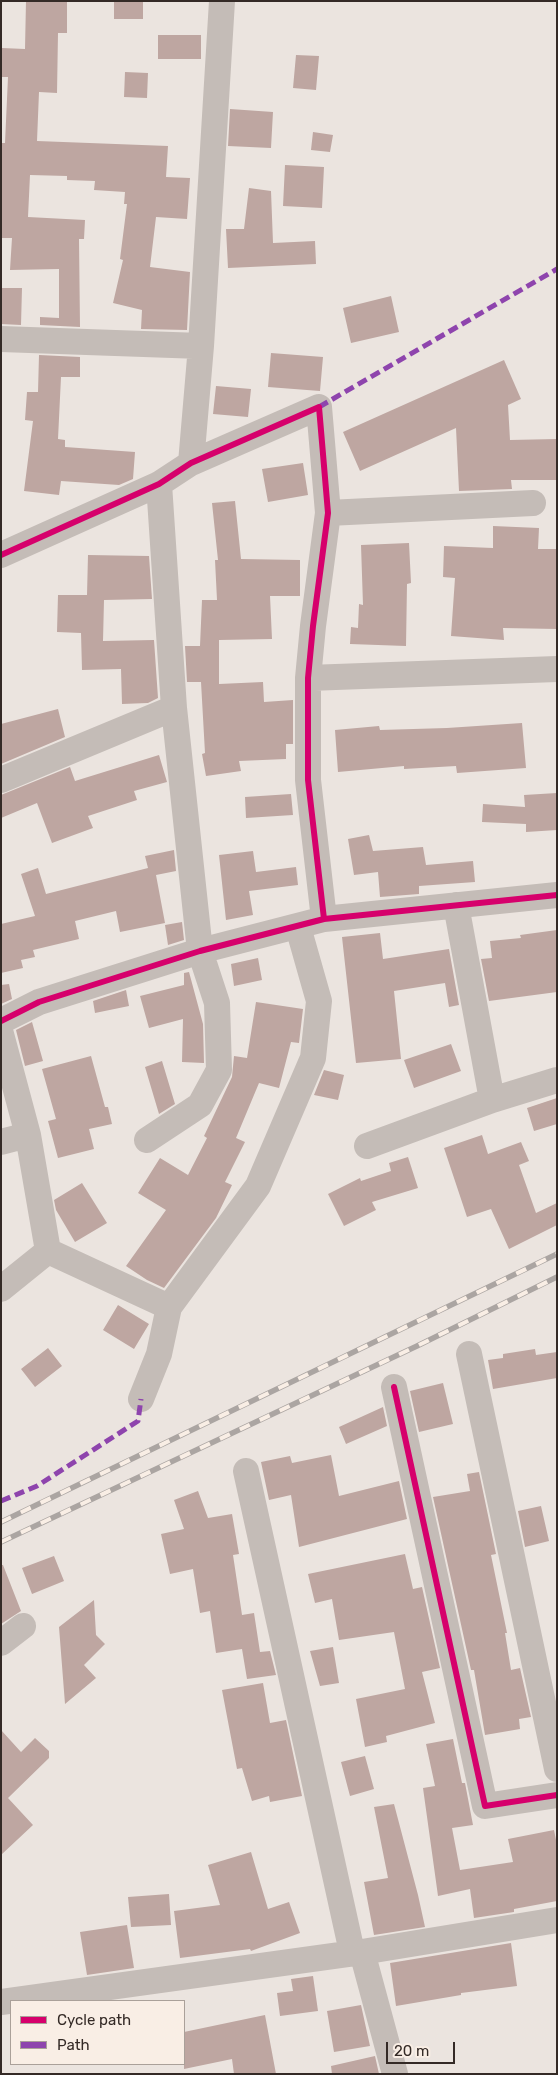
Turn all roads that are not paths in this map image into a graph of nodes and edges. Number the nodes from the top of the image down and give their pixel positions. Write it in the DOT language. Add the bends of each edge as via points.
graph roads {
  1 [pos="222,1"];
  2 [pos="1,339"];
  3 [pos="201,346"];
  4 [pos="191,463"];
  5 [pos="159,484"];
  6 [pos="533,503"];
  7 [pos="328,513"];
  8 [pos="1,555"];
  9 [pos="557,669"];
  10 [pos="308,678"];
  11 [pos="174,708"];
  12 [pos="1,780"];
  13 [pos="557,895"];
  14 [pos="456,905"];
  15 [pos="324,919"];
  16 [pos="298,927"];
  17 [pos="200,951"];
  18 [pos="1,1021"];
  19 [pos="1,1034"];
  20 [pos="557,1080"];
  21 [pos="492,1100"];
  22 [pos="28,1135"];
  23 [pos="147,1140"];
  24 [pos="1,1142"];
  25 [pos="367,1146"];
  26 [pos="48,1251"];
  27 [pos="1,1289"];
  28 [pos="169,1307"];
  29 [pos="469,1354"];
  30 [pos="394,1387"];
  31 [pos="141,1399"];
  32 [pos="246,1471"];
  33 [pos="23,1626"];
  34 [pos="1,1643"];
  35 [pos="557,1769"];
  36 [pos="557,1795"];
  37 [pos="557,1920"];
  38 [pos="357,1952"];
  39 [pos="15,2000"];
  40 [pos="395,2074"];
  1 -- 3 [label="street"];
  2 -- 3 [label="street"];
  3 -- 4 [label="street"];
  4 -- 5 [label="street"];
  4 -- 7 [label="street" via="319,407"];
  5 -- 8 [label="street"];
  5 -- 11 [label="street"];
  6 -- 7 [label="street"];
  7 -- 10 [label="street"];
  9 -- 10 [label="street"];
  10 -- 15 [label="street" via="308,780"];
  11 -- 12 [label="street"];
  11 -- 17 [label="street"];
  13 -- 14 [label="street"];
  14 -- 15 [label="street"];
  14 -- 21 [label="street"];
  15 -- 16 [label="street"];
  16 -- 17 [label="street"];
  16 -- 28 [label="street" via="319,1000 312,1058 258,1186"];
  17 -- 18 [label="street" via="39,1002"];
  17 -- 23 [label="street" via="216,1003 219,1070 200,1105"];
  19 -- 22 [label="street"];
  20 -- 21 [label="street"];
  21 -- 25 [label="street"];
  22 -- 24 [label="street"];
  22 -- 26 [label="street"];
  26 -- 27 [label="street"];
  26 -- 28 [label="street"];
  28 -- 31 [label="street" via="159,1354"];
  29 -- 35 [label="street"];
  30 -- 36 [label="street" via="484,1806"];
  32 -- 38 [label="street"];
  33 -- 34 [label="street"];
  37 -- 38 [label="street"];
  38 -- 39 [label="street"];
  38 -- 40 [label="street"];
}
